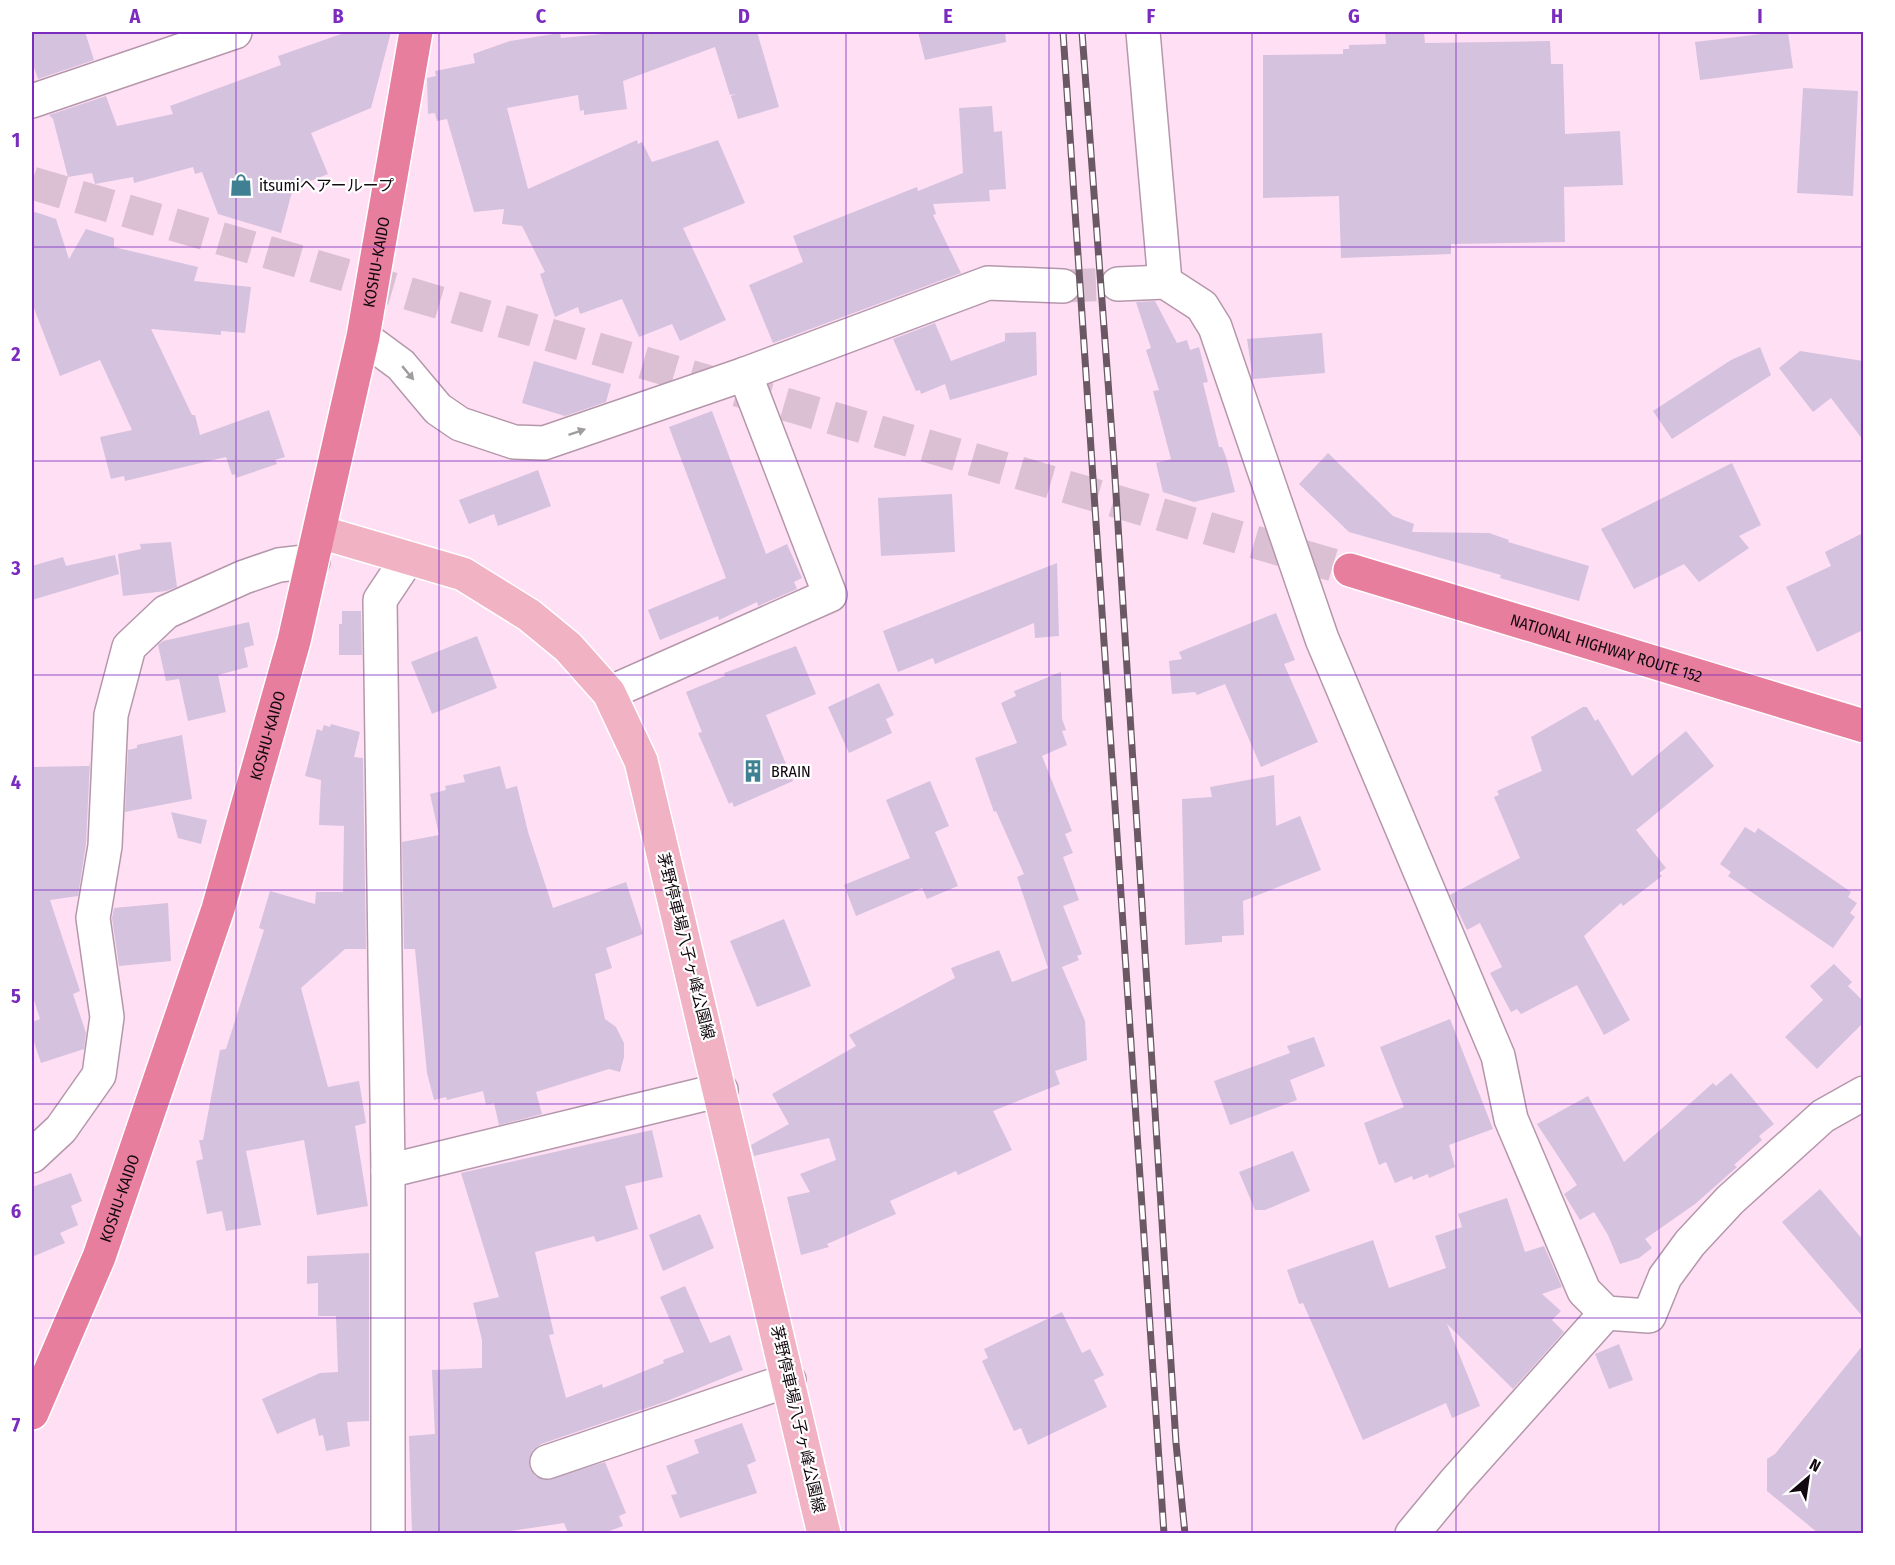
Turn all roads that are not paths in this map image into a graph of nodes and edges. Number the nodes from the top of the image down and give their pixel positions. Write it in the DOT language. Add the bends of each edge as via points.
graph roads {
  1 [pos="235,32"];
  2 [pos="416,32"];
  3 [pos="1143,32"];
  4 [pos="32,101"];
  5 [pos="1165,282"];
  6 [pos="1118,284"];
  7 [pos="1063,286"];
  8 [pos="363,337"];
  9 [pos="745,374"];
  10 [pos="316,547"];
  11 [pos="408,558"];
  12 [pos="1350,570"];
  13 [pos="609,693"];
  14 [pos="1863,726"];
  15 [pos="721,1090"];
  16 [pos="1863,1093"];
  17 [pos="32,1156"];
  18 [pos="388,1171"];
  19 [pos="1606,1313"];
  20 [pos="789,1380"];
  21 [pos="32,1413"];
  22 [pos="547,1462"];
  23 [pos="388,1533"];
  24 [pos="824,1533"];
  25 [pos="1412,1533"];
  1 -- 4 [label="street"];
  2 -- 8 [label="highway, KOSHU-KAIDO"];
  3 -- 5 [label="street"];
  5 -- 6 [label="street"];
  5 -- 19 [label="street" via="1202,306 1215,327 1322,639 1498,1056 1511,1119 1584,1291"];
  7 -- 9 [label="street" via="988,283"];
  8 -- 9 [label="street, one-way" via="401,365 438,409 460,424 514,442 544,443"];
  8 -- 10 [label="highway, KOSHU-KAIDO"];
  9 -- 13 [label="street" via="830,595"];
  10 -- 11 [label="main road, 茅野停車場八子ヶ峰公園線"];
  10 -- 17 [label="street" via="166,612 129,647 111,715 105,846 93,918 108,1017 99,1075 61,1129"];
  10 -- 21 [label="highway, KOSHU-KAIDO" via="294,641 218,909 99,1257"];
  11 -- 13 [label="main road, 茅野停車場八子ヶ峰公園線" via="463,574 529,615 568,647"];
  11 -- 18 [label="street" via="380,600"];
  12 -- 14 [label="highway, NATIONAL HIGHWAY ROUTE 152"];
  13 -- 15 [label="main road, 茅野停車場八子ヶ峰公園線" via="641,761"];
  15 -- 18 [label="street"];
  15 -- 20 [label="main road, 茅野停車場八子ヶ峰公園線"];
  16 -- 19 [label="street" via="1823,1116 1730,1200 1665,1277 1649,1316"];
  18 -- 23 [label="street"];
  19 -- 25 [label="street"];
  20 -- 22 [label="street"];
  20 -- 24 [label="main road, 茅野停車場八子ヶ峰公園線"];
}
